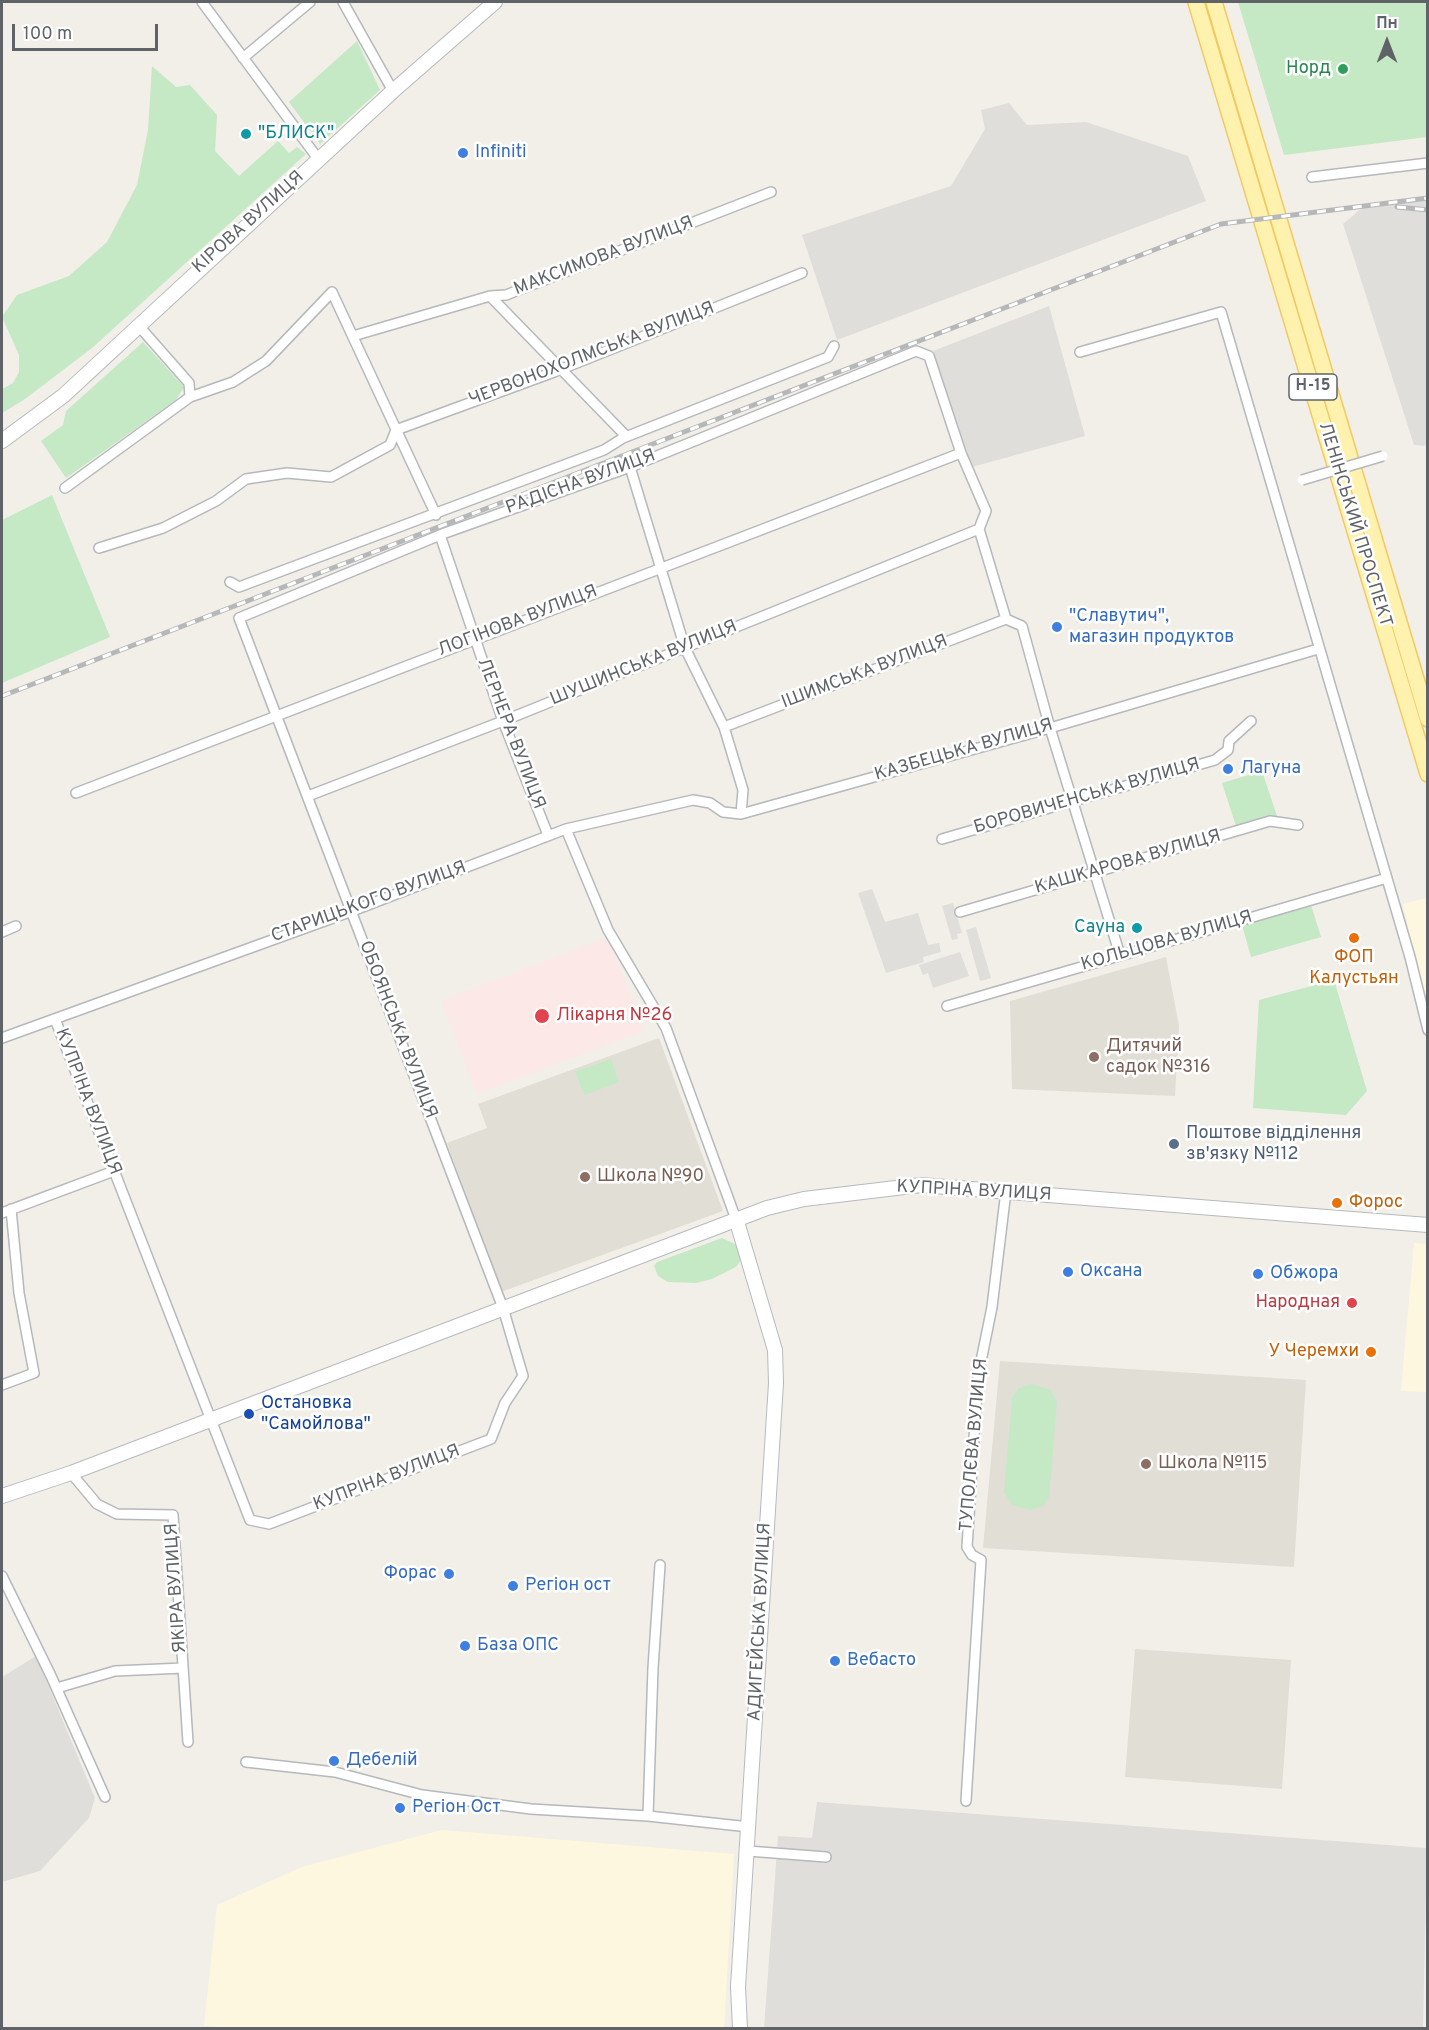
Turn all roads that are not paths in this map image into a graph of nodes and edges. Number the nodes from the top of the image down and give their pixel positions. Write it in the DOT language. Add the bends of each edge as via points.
graph roads {
  1 [pos="202,2"];
  2 [pos="310,2"];
  3 [pos="343,2"];
  4 [pos="495,2"];
  5 [pos="1196,2"];
  6 [pos="1214,2"];
  7 [pos="243,58"];
  8 [pos="393,91"];
  9 [pos="319,160"];
  10 [pos="1428,162"];
  11 [pos="1312,177"];
  12 [pos="771,192"];
  13 [pos="802,273"];
  14 [pos="490,296"];
  15 [pos="138,325"];
  16 [pos="352,336"];
  17 [pos="834,346"];
  18 [pos="1080,352"];
  19 [pos="561,369"];
  20 [pos="190,397"];
  21 [pos="396,430"];
  22 [pos="626,436"];
  23 [pos="2,441"];
  24 [pos="961,453"];
  25 [pos="1383,456"];
  26 [pos="630,467"];
  27 [pos="1302,480"];
  28 [pos="65,488"];
  29 [pos="436,515"];
  30 [pos="980,529"];
  31 [pos="442,534"];
  32 [pos="99,548"];
  33 [pos="661,568"];
  34 [pos="230,582"];
  35 [pos="239,618"];
  36 [pos="1006,619"];
  37 [pos="474,638"];
  38 [pos="685,648"];
  39 [pos="1318,649"];
  40 [pos="277,716"];
  41 [pos="1428,719"];
  42 [pos="503,721"];
  43 [pos="1251,721"];
  44 [pos="724,727"];
  45 [pos="1050,728"];
  46 [pos="1428,774"];
  47 [pos="76,793"];
  48 [pos="308,796"];
  49 [pos="1072,802"];
  50 [pos="741,814"];
  51 [pos="1298,825"];
  52 [pos="566,828"];
  53 [pos="548,835"];
  54 [pos="942,839"];
  55 [pos="1093,873"];
  56 [pos="1387,878"];
  57 [pos="352,911"];
  58 [pos="960,912"];
  59 [pos="16,926"];
  60 [pos="2,932"];
  61 [pos="1120,955"];
  62 [pos="947,1006"];
  63 [pos="55,1019"];
  64 [pos="1428,1030"];
  65 [pos="2,1038"];
  66 [pos="114,1171"];
  67 [pos="1006,1191"];
  68 [pos="6,1211"];
  69 [pos="737,1222"];
  70 [pos="1428,1226"];
  71 [pos="503,1308"];
  72 [pos="2,1385"];
  73 [pos="210,1421"];
  74 [pos="71,1473"];
  75 [pos="2,1496"];
  76 [pos="660,1565"];
  77 [pos="2,1576"];
  78 [pos="183,1668"];
  79 [pos="57,1689"];
  80 [pos="188,1742"];
  81 [pos="246,1762"];
  82 [pos="105,1797"];
  83 [pos="966,1801"];
  84 [pos="648,1816"];
  85 [pos="749,1827"];
  86 [pos="748,1851"];
  87 [pos="826,1857"];
  88 [pos="740,2028"];
  1 -- 7 [label="street"];
  2 -- 7 [label="street"];
  3 -- 8 [label="street"];
  4 -- 8 [label="main road, КІРОВА ВУЛИЦЯ"];
  5 -- 46 [label="main road, ЛЕНІНСЬКИЙ ПРОСПЕКТ / Н-15"];
  6 -- 41 [label="main road, ЛЕНІНСЬКИЙ ПРОСПЕКТ / Н-15"];
  7 -- 9 [label="street"];
  8 -- 9 [label="main road, КІРОВА ВУЛИЦЯ"];
  9 -- 15 [label="main road, КІРОВА ВУЛИЦЯ"];
  10 -- 11 [label="street"];
  12 -- 14 [label="street, МАКСИМОВА ВУЛИЦЯ" via="506,295"];
  13 -- 19 [label="street, ЧЕРВОНОХОЛМСЬКА ВУЛИЦЯ"];
  14 -- 16 [label="street, МАКСИМОВА ВУЛИЦЯ"];
  14 -- 19 [label="street"];
  15 -- 20 [label="street" via="189,384"];
  15 -- 23 [label="main road, КІРОВА ВУЛИЦЯ" via="63,396"];
  16 -- 20 [label="street" via="332,292 266,361 233,382"];
  16 -- 21 [label="street"];
  17 -- 22 [label="street, РАДІСНА ВУЛИЦЯ" via="828,357"];
  18 -- 39 [label="street" via="1221,312"];
  19 -- 21 [label="street, ЧЕРВОНОХОЛМСЬКА ВУЛИЦЯ"];
  19 -- 22 [label="street"];
  20 -- 28 [label="street"];
  21 -- 29 [label="street"];
  21 -- 32 [label="street" via="390,445 331,477 287,473 246,478 216,501 163,528"];
  22 -- 29 [label="street, РАДІСНА ВУЛИЦЯ" via="604,450"];
  24 -- 26 [label="street, РАДІСНА ВУЛИЦЯ" via="929,356 916,351"];
  24 -- 30 [label="street" via="986,511"];
  24 -- 33 [label="street, ЛОГІНОВА ВУЛИЦЯ"];
  25 -- 27 [label="street, bridge"];
  26 -- 31 [label="street, РАДІСНА ВУЛИЦЯ"];
  26 -- 33 [label="street"];
  29 -- 34 [label="street, РАДІСНА ВУЛИЦЯ" via="239,587"];
  30 -- 36 [label="street"];
  30 -- 38 [label="street, ШУШИНСЬКА ВУЛИЦЯ"];
  31 -- 35 [label="street, РАДІСНА ВУЛИЦЯ"];
  31 -- 37 [label="street, ЛЕРНЕРА ВУЛИЦЯ"];
  33 -- 37 [label="street, ЛОГІНОВА ВУЛИЦЯ"];
  33 -- 38 [label="street"];
  35 -- 40 [label="street, ОБОЯНСЬКА ВУЛИЦЯ"];
  36 -- 44 [label="street, ІШИМСЬКА ВУЛИЦЯ"];
  36 -- 45 [label="street" via="1022,626"];
  37 -- 40 [label="street, ЛОГІНОВА ВУЛИЦЯ"];
  37 -- 42 [label="street, ЛЕРНЕРА ВУЛИЦЯ"];
  38 -- 42 [label="street, ШУШИНСЬКА ВУЛИЦЯ"];
  38 -- 44 [label="street"];
  39 -- 45 [label="street, КАЗБЕЦЬКА ВУЛИЦЯ"];
  39 -- 56 [label="street"];
  40 -- 47 [label="street, ЛОГІНОВА ВУЛИЦЯ"];
  40 -- 48 [label="street, ОБОЯНСЬКА ВУЛИЦЯ"];
  42 -- 48 [label="street, ШУШИНСЬКА ВУЛИЦЯ"];
  42 -- 53 [label="street, ЛЕРНЕРА ВУЛИЦЯ"];
  43 -- 49 [label="street, БОРОВИЧЕНСЬКА ВУЛИЦЯ" via="1215,760"];
  44 -- 50 [label="street" via="743,790"];
  45 -- 49 [label="street"];
  45 -- 50 [label="street, КАЗБЕЦЬКА ВУЛИЦЯ"];
  48 -- 57 [label="street, ОБОЯНСЬКА ВУЛИЦЯ"];
  49 -- 54 [label="street, БОРОВИЧЕНСЬКА ВУЛИЦЯ"];
  49 -- 55 [label="street"];
  50 -- 52 [label="street, СТАРИЦЬКОГО ВУЛИЦЯ" via="723,812 710,803 693,800"];
  51 -- 55 [label="street, КАШКАРОВА ВУЛИЦЯ" via="1270,821"];
  52 -- 53 [label="street, СТАРИЦЬКОГО ВУЛИЦЯ"];
  52 -- 69 [label="street" via="608,930 666,1028"];
  53 -- 57 [label="street, СТАРИЦЬКОГО ВУЛИЦЯ"];
  55 -- 58 [label="street, КАШКАРОВА ВУЛИЦЯ"];
  55 -- 61 [label="street"];
  56 -- 61 [label="street, КОЛЬЦОВА ВУЛИЦЯ"];
  56 -- 64 [label="street"];
  57 -- 63 [label="street, СТАРИЦЬКОГО ВУЛИЦЯ"];
  57 -- 71 [label="street, ОБОЯНСЬКА ВУЛИЦЯ"];
  59 -- 60 [label="street"];
  61 -- 62 [label="street, КОЛЬЦОВА ВУЛИЦЯ"];
  63 -- 65 [label="street, СТАРИЦЬКОГО ВУЛИЦЯ"];
  63 -- 66 [label="street, КУПРІНА ВУЛИЦЯ"];
  66 -- 68 [label="street"];
  66 -- 73 [label="street, КУПРІНА ВУЛИЦЯ"];
  67 -- 69 [label="main road, КУПРІНА ВУЛИЦЯ" via="921,1185 859,1190 786,1203"];
  67 -- 70 [label="main road, КУПРІНА ВУЛИЦЯ"];
  67 -- 83 [label="street, ТУПОЛЄВА ВУЛИЦЯ" via="992,1307 978,1376 967,1546 981,1560"];
  68 -- 72 [label="street" via="34,1373"];
  69 -- 71 [label="main road, КУПРІНА ВУЛИЦЯ"];
  69 -- 85 [label="main road, АДИГЕЙСЬКА ВУЛИЦЯ" via="775,1350 776,1383"];
  71 -- 73 [label="main road, КУПРІНА ВУЛИЦЯ"];
  71 -- 73 [label="street, КУПРІНА ВУЛИЦЯ" via="523,1376 491,1439 269,1524 250,1520"];
  73 -- 74 [label="main road, КУПРІНА ВУЛИЦЯ"];
  74 -- 75 [label="main road, КУПРІНА ВУЛИЦЯ"];
  74 -- 78 [label="street, ЯКІРА ВУЛИЦЯ" via="97,1504 117,1514 173,1515"];
  76 -- 84 [label="street"];
  77 -- 79 [label="street"];
  78 -- 79 [label="street" via="115,1671"];
  78 -- 80 [label="street, ЯКІРА ВУЛИЦЯ"];
  79 -- 82 [label="street"];
  81 -- 84 [label="street" via="335,1772 422,1795 531,1809"];
  84 -- 85 [label="street"];
  85 -- 86 [label="main road, АДИГЕЙСЬКА ВУЛИЦЯ"];
  86 -- 87 [label="street"];
  86 -- 88 [label="main road, АДИГЕЙСЬКА ВУЛИЦЯ" via="738,1987"];
}
